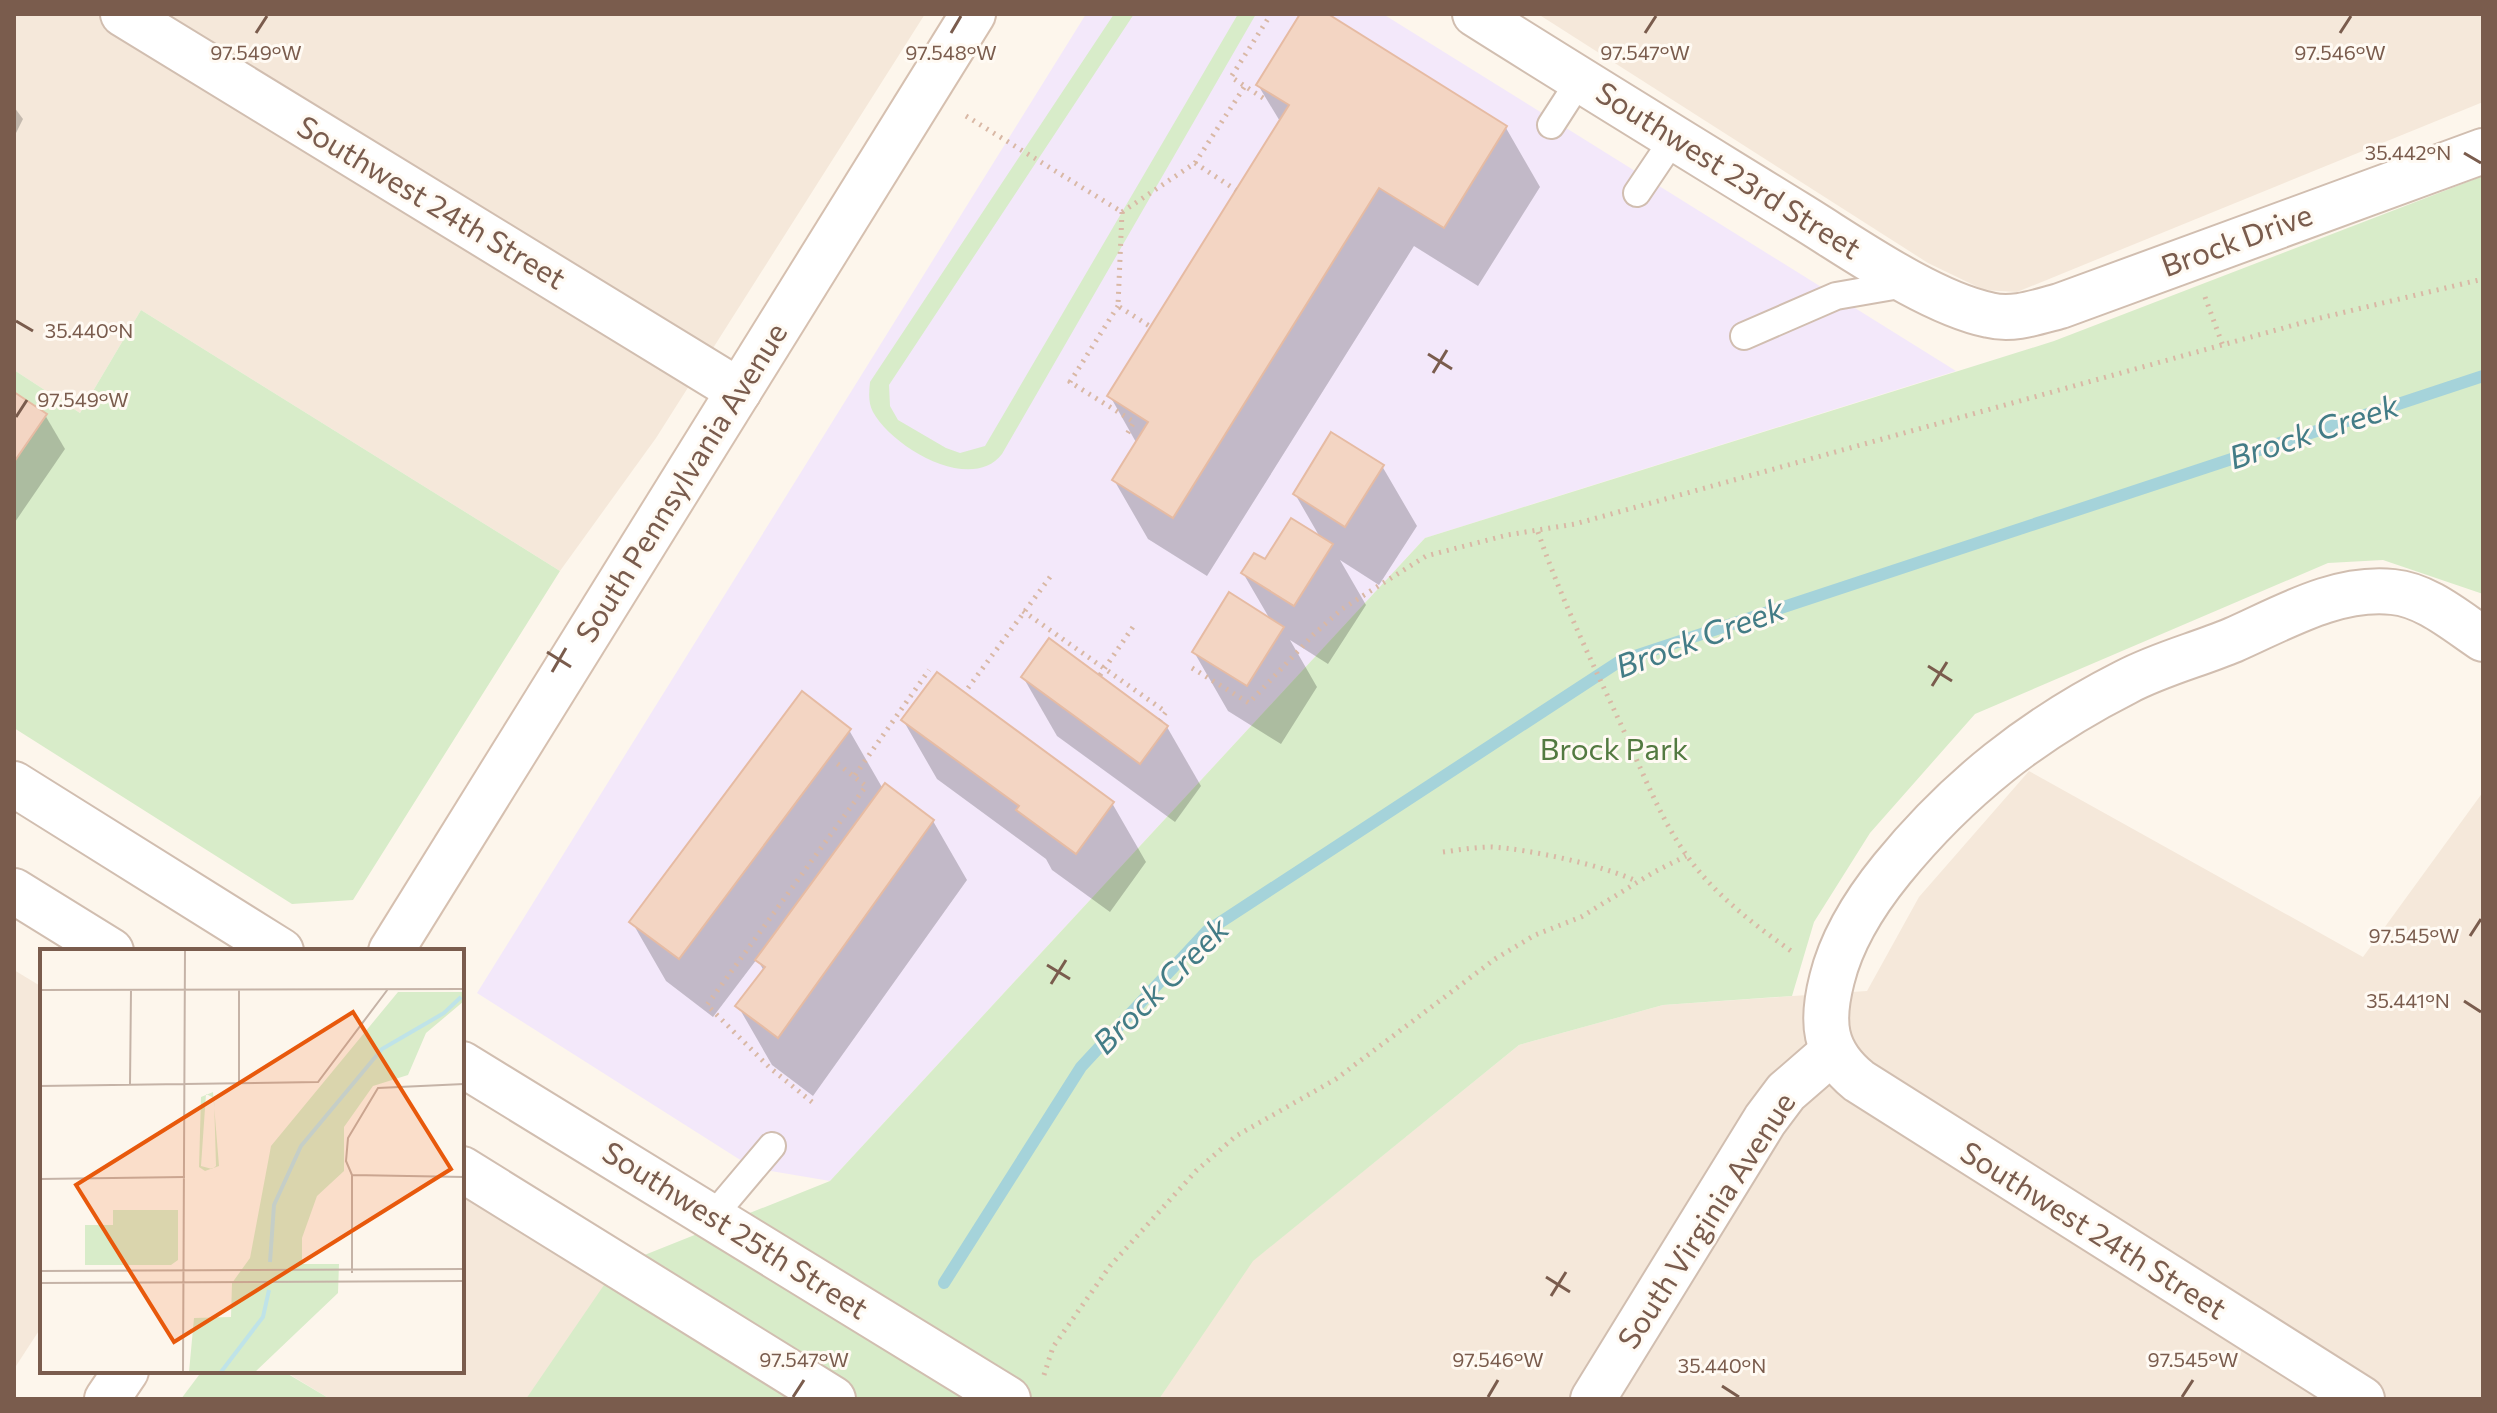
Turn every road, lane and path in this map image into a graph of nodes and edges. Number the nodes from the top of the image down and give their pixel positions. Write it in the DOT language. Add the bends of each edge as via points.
graph roads {
  1 [pos="123,14"];
  2 [pos="973,14"];
  3 [pos="1271,14"];
  4 [pos="1475,14"];
  5 [pos="1580,80"];
  6 [pos="1245,86"];
  7 [pos="1263,98"];
  8 [pos="966,116"];
  9 [pos="1551,125"];
  10 [pos="1674,138"];
  11 [pos="2483,151"];
  12 [pos="1195,163"];
  13 [pos="1236,190"];
  14 [pos="1637,193"];
  15 [pos="1122,212"];
  16 [pos="2483,279"];
  17 [pos="1913,283"];
  18 [pos="1118,306"];
  19 [pos="1988,315"];
  20 [pos="1151,327"];
  21 [pos="1744,336"];
  22 [pos="739,391"];
  23 [pos="1126,436"];
  24 [pos="1538,532"];
  25 [pos="1053,573"];
  26 [pos="1023,611"];
  27 [pos="1135,624"];
  28 [pos="2483,639"];
  29 [pos="1192,668"];
  30 [pos="1104,669"];
  31 [pos="929,670"];
  32 [pos="1100,675"];
  33 [pos="968,688"];
  34 [pos="1160,720"];
  35 [pos="834,761"];
  36 [pos="855,775"];
  37 [pos="14,784"];
  38 [pos="1443,852"];
  39 [pos="1686,856"];
  40 [pos="1638,882"];
  41 [pos="14,891"];
  42 [pos="108,949"];
  43 [pos="278,949"];
  44 [pos="392,949"];
  45 [pos="1833,974"];
  46 [pos="1831,1053"];
  47 [pos="464,1065"];
  48 [pos="812,1102"];
  49 [pos="772,1146"];
  50 [pos="464,1170"];
  51 [pos="712,1217"];
  52 [pos="125,1373"];
  53 [pos="1025,1393"];
  54 [pos="107,1399"];
  55 [pos="833,1399"];
  56 [pos="1593,1399"];
  57 [pos="2362,1399"];
  1 -- 22 [label="street, Southwest 24th Street"];
  2 -- 22 [label="street, South Pennsylvania Avenue"];
  3 -- 6 [label="path" via="1231,77"];
  4 -- 5 [label="street, Southwest 23rd Street"];
  5 -- 9 [label="lane"];
  5 -- 10 [label="street, Southwest 23rd Street"];
  6 -- 7 [label="path"];
  6 -- 12 [label="path"];
  8 -- 15 [label="path"];
  10 -- 14 [label="lane"];
  10 -- 17 [label="street, Southwest 23rd Street"];
  11 -- 19 [label="street, Brock Drive" via="2060,306 2005,318"];
  12 -- 13 [label="path"];
  12 -- 15 [label="path"];
  15 -- 18 [label="path"];
  16 -- 24 [label="path" via="2316,319"];
  17 -- 19 [label="street, Southwest 23rd Street"];
  17 -- 21 [label="lane" via="1836,296"];
  18 -- 20 [label="path"];
  18 -- 23 [label="path" via="1070,382 1134,422"];
  22 -- 44 [label="street, South Pennsylvania Avenue"];
  24 -- 29 [label="path" via="1426,556 1342,609 1249,703"];
  24 -- 39 [label="path" via="1638,762"];
  25 -- 26 [label="path"];
  26 -- 30 [label="path"];
  26 -- 33 [label="path"];
  27 -- 30 [label="path"];
  28 -- 45 [label="street" via="2418,598 2396,592 2353,593 2158,667 2104,694 2038,733 1953,800 1860,913"];
  30 -- 32 [label="path"];
  30 -- 34 [label="path" via="1166,712"];
  31 -- 36 [label="path"];
  35 -- 36 [label="path"];
  36 -- 48 [label="path" via="866,786 707,1005"];
  37 -- 43 [label="street"];
  38 -- 40 [label="path" via="1474,847 1520,851 1621,873"];
  39 -- 40 [label="path"];
  39 -- 45 [label="path" via="1749,919 1810,964"];
  40 -- 53 [label="path" via="1495,959 1359,1064 1218,1151 1158,1209 1092,1288"];
  41 -- 42 [label="street"];
  45 -- 46 [label="street" via="1825,1006"];
  46 -- 56 [label="street, South Virginia Avenue" via="1786,1092 1765,1120"];
  46 -- 57 [label="street, Southwest 24th Street" via="1845,1071 1891,1105"];
  47 -- 51 [label="street, Southwest 25th Street"];
  49 -- 51 [label="lane"];
  50 -- 55 [label="street"];
  51 -- 53 [label="street, Southwest 25th Street"];
  52 -- 54 [label="street"];
}
